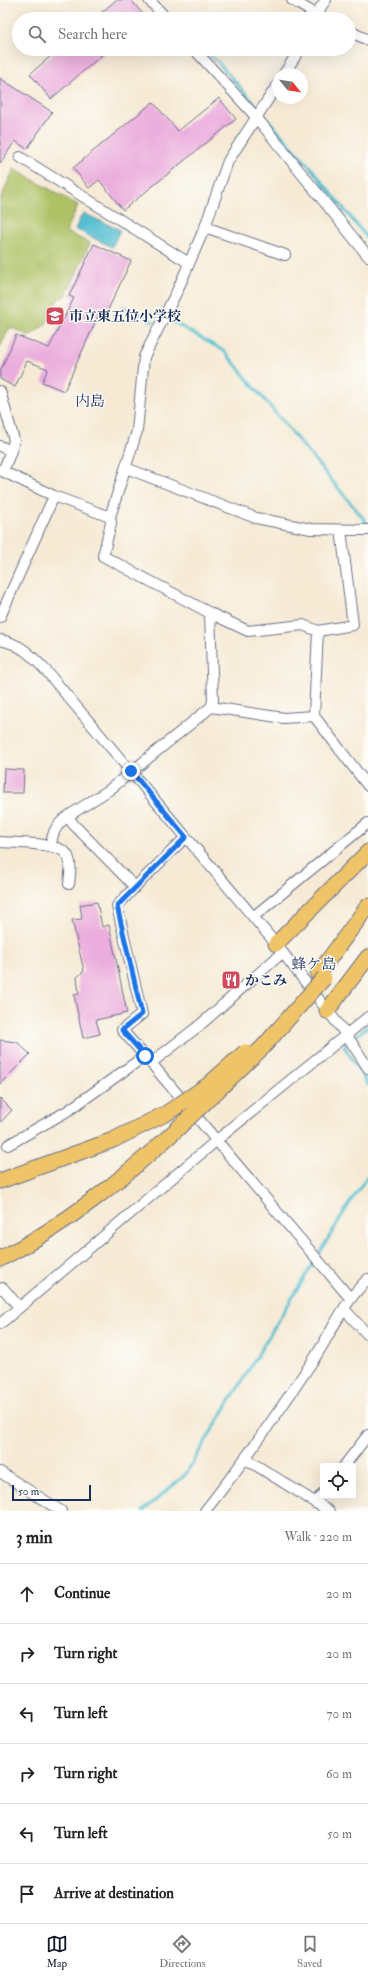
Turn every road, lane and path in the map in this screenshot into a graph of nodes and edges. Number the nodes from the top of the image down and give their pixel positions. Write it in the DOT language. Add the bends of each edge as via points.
graph roads {
  1 [pos="149,0"];
  2 [pos="292,0"];
  3 [pos="326,0"];
  4 [pos="160,12"];
  5 [pos="311,12"];
  6 [pos="320,12"];
  7 [pos="356,34"];
  8 [pos="368,40"];
  9 [pos="200,56"];
  10 [pos="296,56"];
  11 [pos="288,68"];
  12 [pos="272,93"];
  13 [pos="256,117"];
  14 [pos="20,157"];
  15 [pos="205,227"];
  16 [pos="285,255"];
  17 [pos="368,256"];
  18 [pos="190,263"];
  19 [pos="0,391"];
  20 [pos="0,446"];
  21 [pos="11,451"];
  22 [pos="126,468"];
  23 [pos="1,470"];
  24 [pos="54,496"];
  25 [pos="110,517"];
  26 [pos="341,530"];
  27 [pos="363,530"];
  28 [pos="210,613"];
  29 [pos="0,617"];
  30 [pos="318,630"];
  31 [pos="0,640"];
  32 [pos="211,707"];
  33 [pos="314,716"];
  34 [pos="131,771"];
  35 [pos="368,786"];
  36 [pos="68,816"];
  37 [pos="368,823"];
  38 [pos="186,837"];
  39 [pos="0,842"];
  40 [pos="51,846"];
  41 [pos="368,852"];
  42 [pos="69,884"];
  43 [pos="135,886"];
  44 [pos="368,906"];
  45 [pos="253,917"];
  46 [pos="368,922"];
  47 [pos="279,948"];
  48 [pos="368,957"];
  49 [pos="321,976"];
  50 [pos="327,1011"];
  51 [pos="368,1017"];
  52 [pos="349,1039"];
  53 [pos="148,1060"];
  54 [pos="368,1068"];
  55 [pos="217,1140"];
  56 [pos="8,1145"];
  57 [pos="0,1181"];
  58 [pos="28,1244"];
  59 [pos="0,1254"];
  60 [pos="0,1259"];
  61 [pos="368,1279"];
  62 [pos="0,1290"];
  63 [pos="350,1298"];
  64 [pos="19,1307"];
  65 [pos="344,1309"];
  66 [pos="0,1324"];
  67 [pos="368,1335"];
  68 [pos="368,1435"];
  69 [pos="246,1459"];
  70 [pos="346,1463"];
  71 [pos="0,1472"];
  72 [pos="320,1497"];
  73 [pos="315,1503"];
  74 [pos="61,1511"];
  75 [pos="205,1511"];
  76 [pos="329,1511"];
  1 -- 4 [label="street"];
  2 -- 5 [label="street"];
  3 -- 6 [label="street" via="320,8"];
  7 -- 8 [label="street"];
  9 -- 13 [label="street"];
  10 -- 11 [label="street"];
  12 -- 13 [label="street"];
  13 -- 15 [label="street" via="228,161"];
  13 -- 17 [label="street"];
  14 -- 18 [label="street"];
  15 -- 16 [label="street"];
  15 -- 18 [label="street"];
  18 -- 22 [label="street" via="144,357 137,431"];
  19 -- 21 [label="street" via="14,440"];
  20 -- 21 [label="street"];
  21 -- 23 [label="street"];
  22 -- 25 [label="street"];
  22 -- 26 [label="street" via="256,518 311,529"];
  23 -- 24 [label="street"];
  24 -- 25 [label="street"];
  24 -- 29 [label="street"];
  25 -- 28 [label="street" via="111,523 103,556"];
  26 -- 27 [label="street"];
  26 -- 30 [label="street" via="353,625"];
  28 -- 30 [label="street" via="248,631 303,625"];
  28 -- 32 [label="street" via="213,701"];
  30 -- 33 [label="street"];
  31 -- 34 [label="street" via="12,642 28,651"];
  32 -- 33 [label="street" via="284,718"];
  32 -- 34 [label="street"];
  33 -- 35 [label="street"];
  34 -- 36 [label="street" via="109,790"];
  34 -- 38 [label="street"];
  36 -- 40 [label="street" via="58,823 52,834"];
  36 -- 43 [label="street"];
  37 -- 45 [label="street"];
  38 -- 43 [label="street"];
  38 -- 45 [label="street"];
  39 -- 40 [label="street"];
  40 -- 42 [label="street" via="60,848 68,855 71,869"];
  41 -- 47 [label="highway"];
  43 -- 53 [label="street" via="117,906 142,1014 122,1030"];
  44 -- 49 [label="highway"];
  45 -- 47 [label="street"];
  46 -- 49 [label="highway"];
  47 -- 50 [label="street"];
  47 -- 53 [label="street" via="200,1025"];
  48 -- 50 [label="highway"];
  49 -- 57 [label="highway, bridge" via="251,1047 208,1085 167,1113 113,1140"];
  49 -- 58 [label="highway, bridge" via="290,1019 175,1131 102,1195"];
  50 -- 52 [label="street"];
  51 -- 52 [label="street"];
  52 -- 54 [label="street"];
  52 -- 55 [label="street"];
  53 -- 55 [label="street"];
  53 -- 56 [label="street"];
  55 -- 63 [label="street"];
  55 -- 64 [label="street"];
  58 -- 59 [label="highway"];
  58 -- 60 [label="highway"];
  61 -- 63 [label="street"];
  62 -- 64 [label="street" via="3,1288"];
  63 -- 65 [label="street"];
  64 -- 66 [label="street"];
  65 -- 67 [label="street"];
  65 -- 69 [label="street" via="313,1361"];
  68 -- 70 [label="street"];
  69 -- 73 [label="street"];
  69 -- 75 [label="street"];
  71 -- 74 [label="street"];
  72 -- 73 [label="street"];
  73 -- 76 [label="street"];
}
